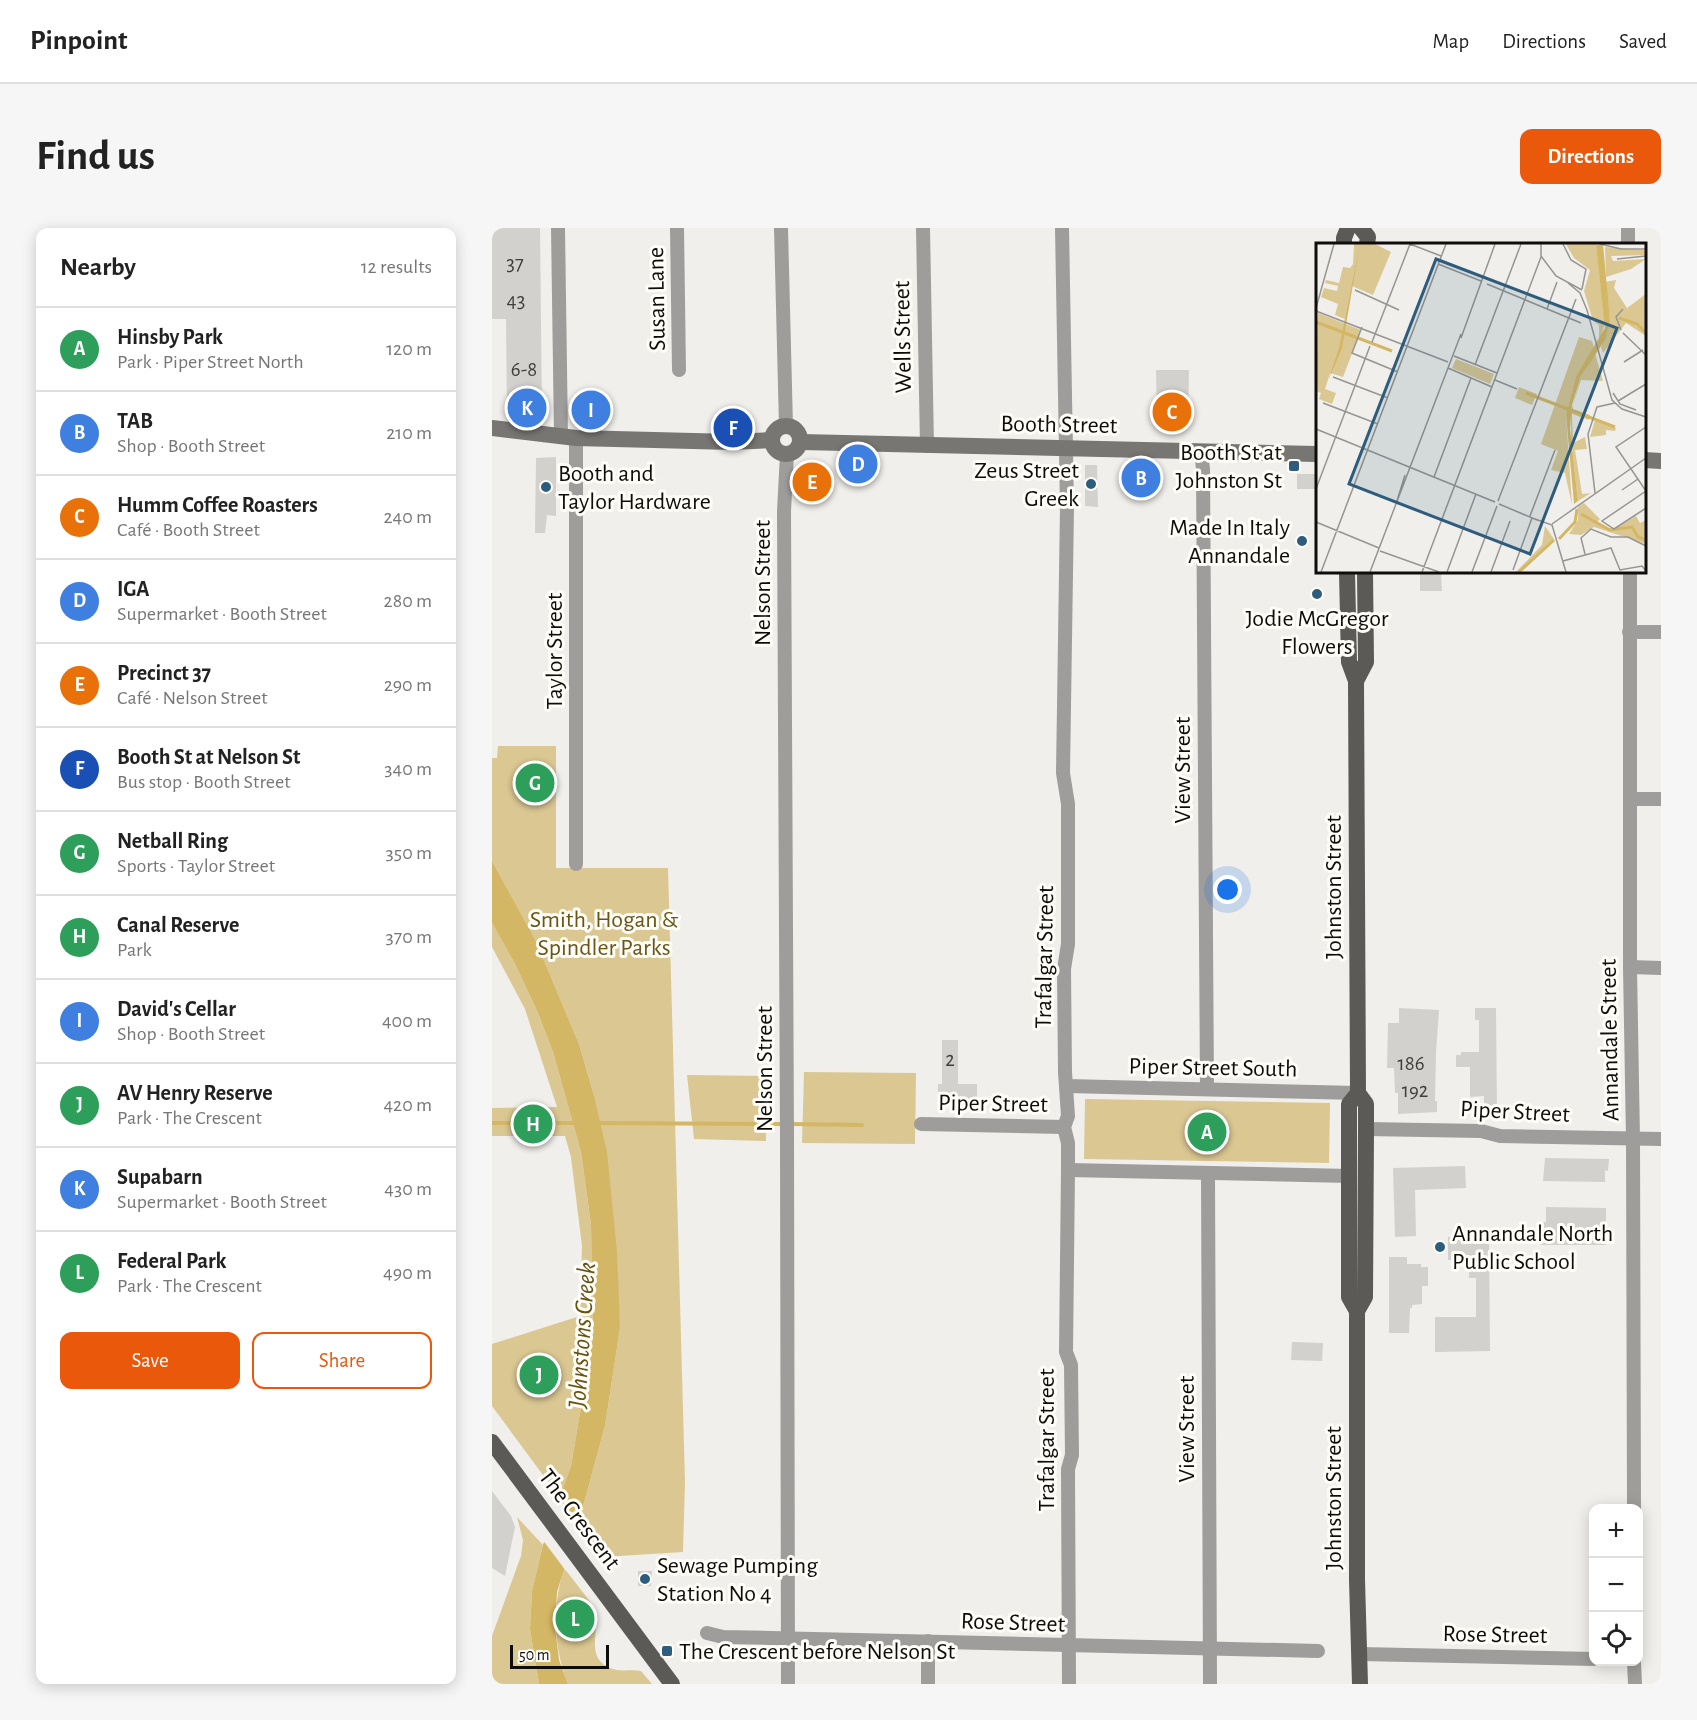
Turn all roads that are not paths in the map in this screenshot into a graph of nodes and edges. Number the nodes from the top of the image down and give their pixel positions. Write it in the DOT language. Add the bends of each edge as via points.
graph roads {
  1 [pos="558,228"];
  2 [pos="677,228"];
  3 [pos="782,228"];
  4 [pos="923,228"];
  5 [pos="1062,228"];
  6 [pos="1348,228"];
  7 [pos="1361,228"];
  8 [pos="1344,243"];
  9 [pos="1367,243"];
  10 [pos="679,370"];
  11 [pos="786,426"];
  12 [pos="492,428"];
  13 [pos="542,435"];
  14 [pos="568,437"];
  15 [pos="492,438"];
  16 [pos="772,440"];
  17 [pos="801,442"];
  18 [pos="927,446"];
  19 [pos="1065,448"];
  20 [pos="1201,451"];
  21 [pos="1316,453"];
  22 [pos="787,454"];
  23 [pos="1646,460"];
  24 [pos="1661,461"];
  25 [pos="1347,573"];
  26 [pos="1365,573"];
  27 [pos="1630,573"];
  28 [pos="1629,632"];
  29 [pos="1661,632"];
  30 [pos="1356,681"];
  31 [pos="1630,799"];
  32 [pos="1661,799"];
  33 [pos="576,864"];
  34 [pos="1630,967"];
  35 [pos="1661,968"];
  36 [pos="1066,1086"];
  37 [pos="1207,1089"];
  38 [pos="1358,1093"];
  39 [pos="921,1124"];
  40 [pos="1064,1127"];
  41 [pos="1366,1129"];
  42 [pos="1633,1138"];
  43 [pos="1661,1139"];
  44 [pos="1068,1170"];
  45 [pos="1208,1173"];
  46 [pos="1350,1176"];
  47 [pos="1357,1311"];
  48 [pos="492,1442"];
  49 [pos="1634,1504"];
  50 [pos="707,1633"];
  51 [pos="788,1639"];
  52 [pos="928,1641"];
  53 [pos="1069,1646"];
  54 [pos="1209,1648"];
  55 [pos="1318,1651"];
  56 [pos="1360,1654"];
  57 [pos="1589,1659"];
  58 [pos="1634,1666"];
  59 [pos="672,1684"];
  60 [pos="788,1684"];
  61 [pos="928,1684"];
  62 [pos="1069,1684"];
  63 [pos="1210,1684"];
  64 [pos="1360,1684"];
  65 [pos="1635,1684"];
  1 -- 14 [label="street, Taylor Street"];
  2 -- 10 [label="street, Susan Lane"];
  3 -- 11 [label="street"];
  4 -- 18 [label="street, Wells Street"];
  5 -- 19 [label="street, Trafalgar Street"];
  6 -- 8 [label="main road"];
  7 -- 9 [label="main road" via="1368,237"];
  11 -- 16 [label="main road" via="777,430"];
  11 -- 17 [label="main road" via="797,430"];
  12 -- 13 [label="main road"];
  13 -- 14 [label="main road"];
  13 -- 15 [label="main road"];
  14 -- 16 [label="main road"];
  14 -- 33 [label="street, Taylor Street"];
  16 -- 22 [label="main road" via="776,450"];
  17 -- 18 [label="main road, Booth Street"];
  17 -- 22 [label="main road"];
  18 -- 19 [label="main road, Booth Street"];
  19 -- 20 [label="main road, Booth Street"];
  19 -- 36 [label="street, Trafalgar Street"];
  20 -- 21 [label="main road, Booth Street"];
  20 -- 37 [label="street, View Street"];
  22 -- 51 [label="street, Nelson Street" via="784,511"];
  23 -- 24 [label="main road"];
  25 -- 30 [label="main road, Johnston Street" via="1349,662"];
  26 -- 30 [label="main road, Johnston Street" via="1366,662"];
  27 -- 28 [label="street, Annandale Street"];
  28 -- 29 [label="street"];
  28 -- 31 [label="street, Annandale Street"];
  30 -- 38 [label="main road, Johnston Street"];
  31 -- 32 [label="street"];
  31 -- 34 [label="street, Annandale Street"];
  34 -- 35 [label="street"];
  34 -- 42 [label="street, Annandale Street"];
  36 -- 37 [label="street, Piper Street South"];
  36 -- 40 [label="street, Trafalgar Street" via="1068,1116"];
  37 -- 38 [label="street, Piper Street South"];
  38 -- 41 [label="main road, Johnston Street" via="1366,1104"];
  38 -- 46 [label="main road, Johnston Street" via="1349,1104"];
  39 -- 40 [label="street, Piper Street"];
  40 -- 44 [label="street, Trafalgar Street"];
  41 -- 42 [label="street, Piper Street"];
  41 -- 47 [label="main road, Johnston Street" via="1365,1297"];
  42 -- 43 [label="street, Piper Street"];
  42 -- 49 [label="street, Annandale Street"];
  44 -- 45 [label="street"];
  44 -- 53 [label="street, Trafalgar Street" via="1066,1352 1071,1365 1072,1455 1068,1469"];
  45 -- 46 [label="street"];
  45 -- 54 [label="street, View Street"];
  46 -- 47 [label="main road, Johnston Street" via="1349,1297"];
  47 -- 56 [label="main road, Johnston Street"];
  48 -- 59 [label="main road, The Crescent"];
  50 -- 51 [label="street, Rose Street"];
  51 -- 52 [label="street, Rose Street"];
  51 -- 60 [label="street, Nelson Street"];
  52 -- 53 [label="street, Rose Street"];
  52 -- 61 [label="street"];
  53 -- 54 [label="street, Rose Street"];
  53 -- 62 [label="street, Trafalgar Street"];
  54 -- 55 [label="street, Rose Street"];
  54 -- 63 [label="street, View Street"];
  56 -- 57 [label="street, Rose Street"];
  56 -- 64 [label="main road, Johnston Street"];
  58 -- 65 [label="street"];
}
